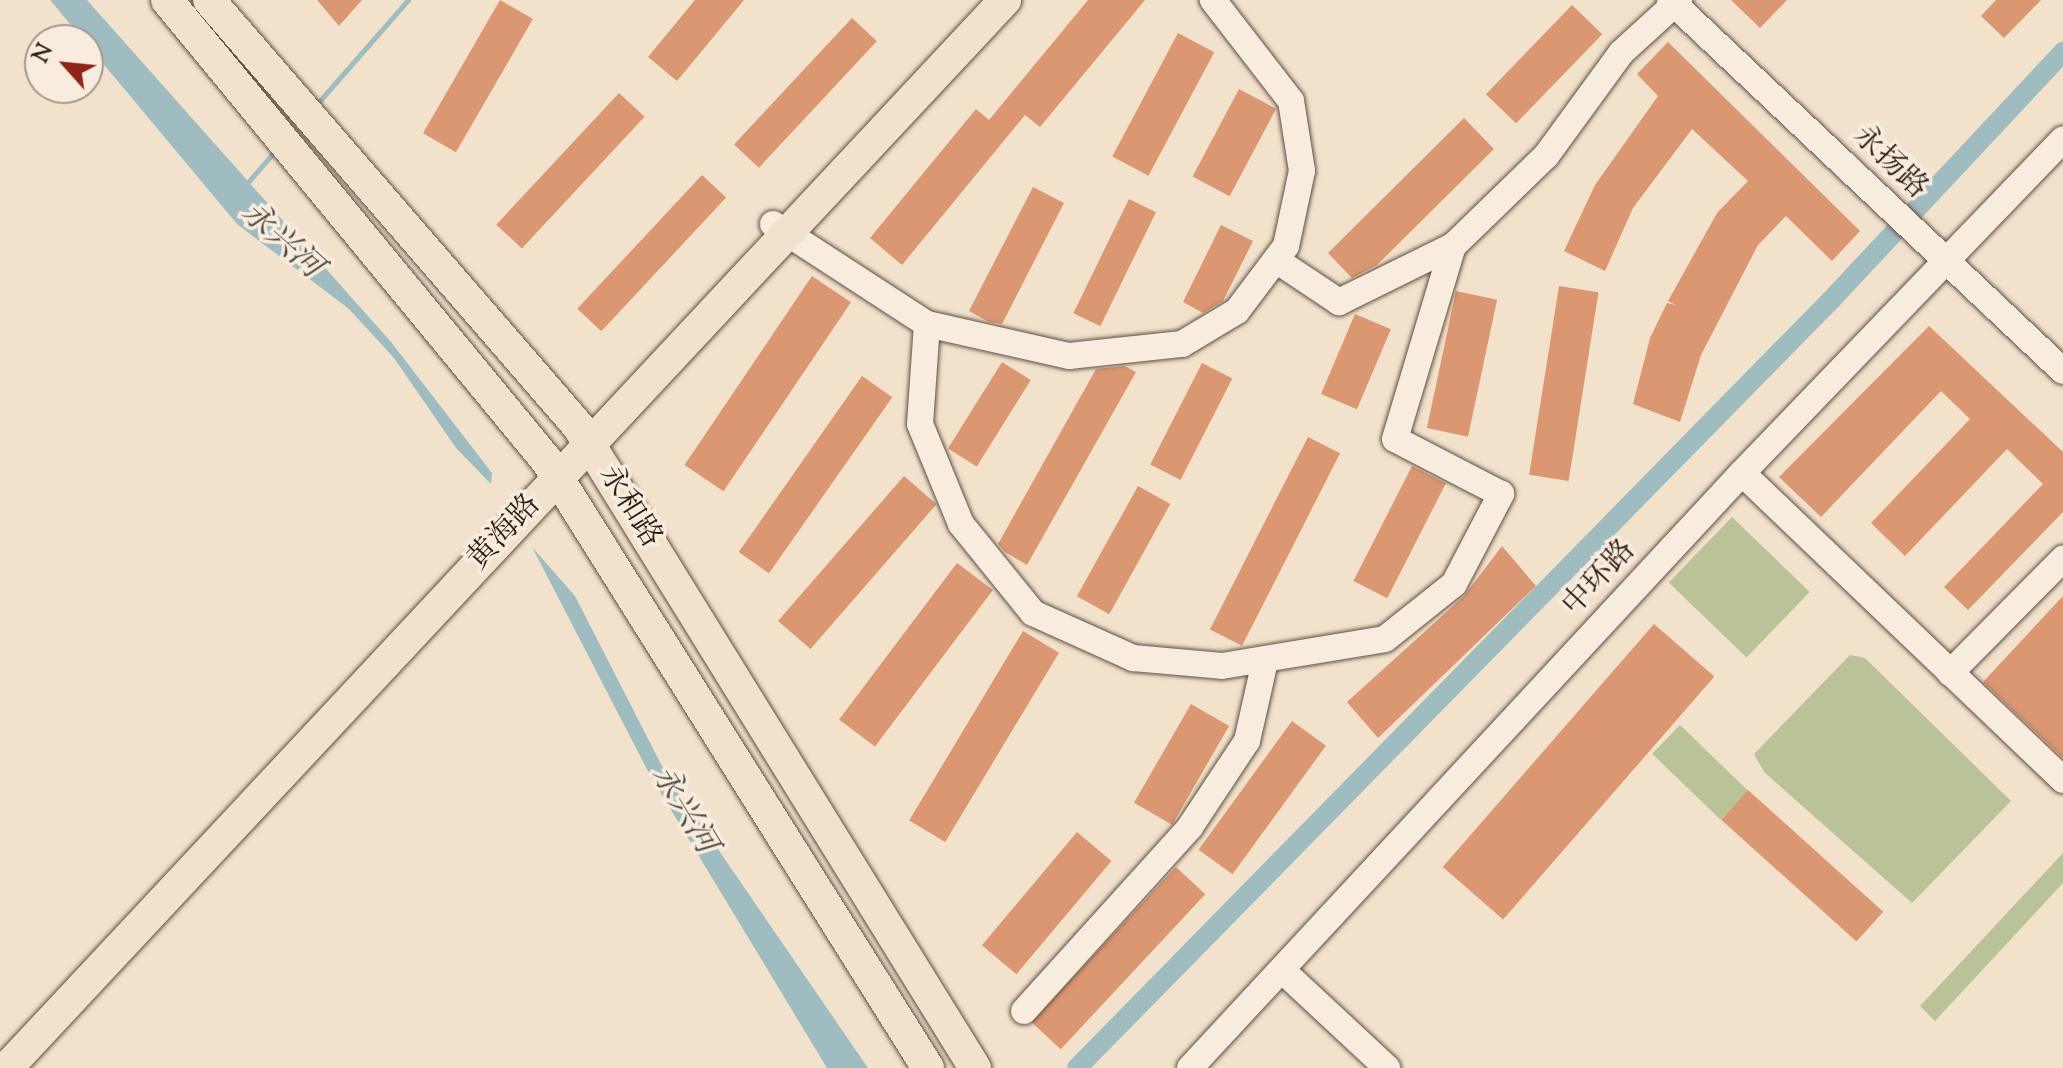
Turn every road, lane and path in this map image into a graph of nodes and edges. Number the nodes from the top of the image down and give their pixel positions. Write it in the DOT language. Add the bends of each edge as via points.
graph roads {
  1 [pos="167,0"];
  2 [pos="209,0"];
  3 [pos="981,0"];
  4 [pos="1005,0"];
  5 [pos="1213,0"];
  6 [pos="1675,1"];
  7 [pos="2063,140"];
  8 [pos="778,230"];
  9 [pos="1453,246"];
  10 [pos="1938,255"];
  11 [pos="1276,260"];
  12 [pos="927,324"];
  13 [pos="2063,371"];
  14 [pos="584,434"];
  15 [pos="552,469"];
  16 [pos="1742,473"];
  17 [pos="2063,559"];
  18 [pos="1265,661"];
  19 [pos="1950,673"];
  20 [pos="2063,780"];
  21 [pos="1282,970"];
  22 [pos="1024,1011"];
  23 [pos="0,1052"];
  24 [pos="7,1068"];
  25 [pos="928,1068"];
  26 [pos="975,1068"];
  27 [pos="1190,1068"];
  28 [pos="1387,1068"];
  1 -- 15 [label="main road, 永和路"];
  2 -- 14 [label="main road, 永和路"];
  3 -- 8 [label="main road, 黄海路"];
  4 -- 8 [label="main road, 黄海路"];
  5 -- 11 [label="street" via="1291,101 1302,171 1286,246"];
  6 -- 9 [label="street" via="1621,53 1546,156"];
  6 -- 10 [label="street, 永扬路"];
  7 -- 10 [label="street, 中环路"];
  8 -- 12 [label="street"];
  8 -- 14 [label="main road, 黄海路"];
  9 -- 11 [label="street" via="1339,302"];
  9 -- 18 [label="street" via="1395,439 1501,494 1454,584 1385,639"];
  10 -- 13 [label="street, 永扬路"];
  10 -- 16 [label="street, 中环路"];
  11 -- 12 [label="street" via="1237,311 1182,344 1069,356"];
  12 -- 18 [label="street" via="920,424 961,524 1033,613 1133,658 1222,666"];
  14 -- 15 [label="main road, 黄海路"];
  14 -- 26 [label="main road, 永和路"];
  15 -- 23 [label="main road, 黄海路"];
  15 -- 24 [label="main road, 黄海路"];
  15 -- 25 [label="main road, 永和路"];
  16 -- 19 [label="street"];
  16 -- 21 [label="street, 中环路"];
  17 -- 19 [label="street"];
  18 -- 22 [label="street" via="1247,741 1190,827"];
  19 -- 20 [label="street"];
  21 -- 27 [label="street, 中环路"];
  21 -- 28 [label="street"];
}
